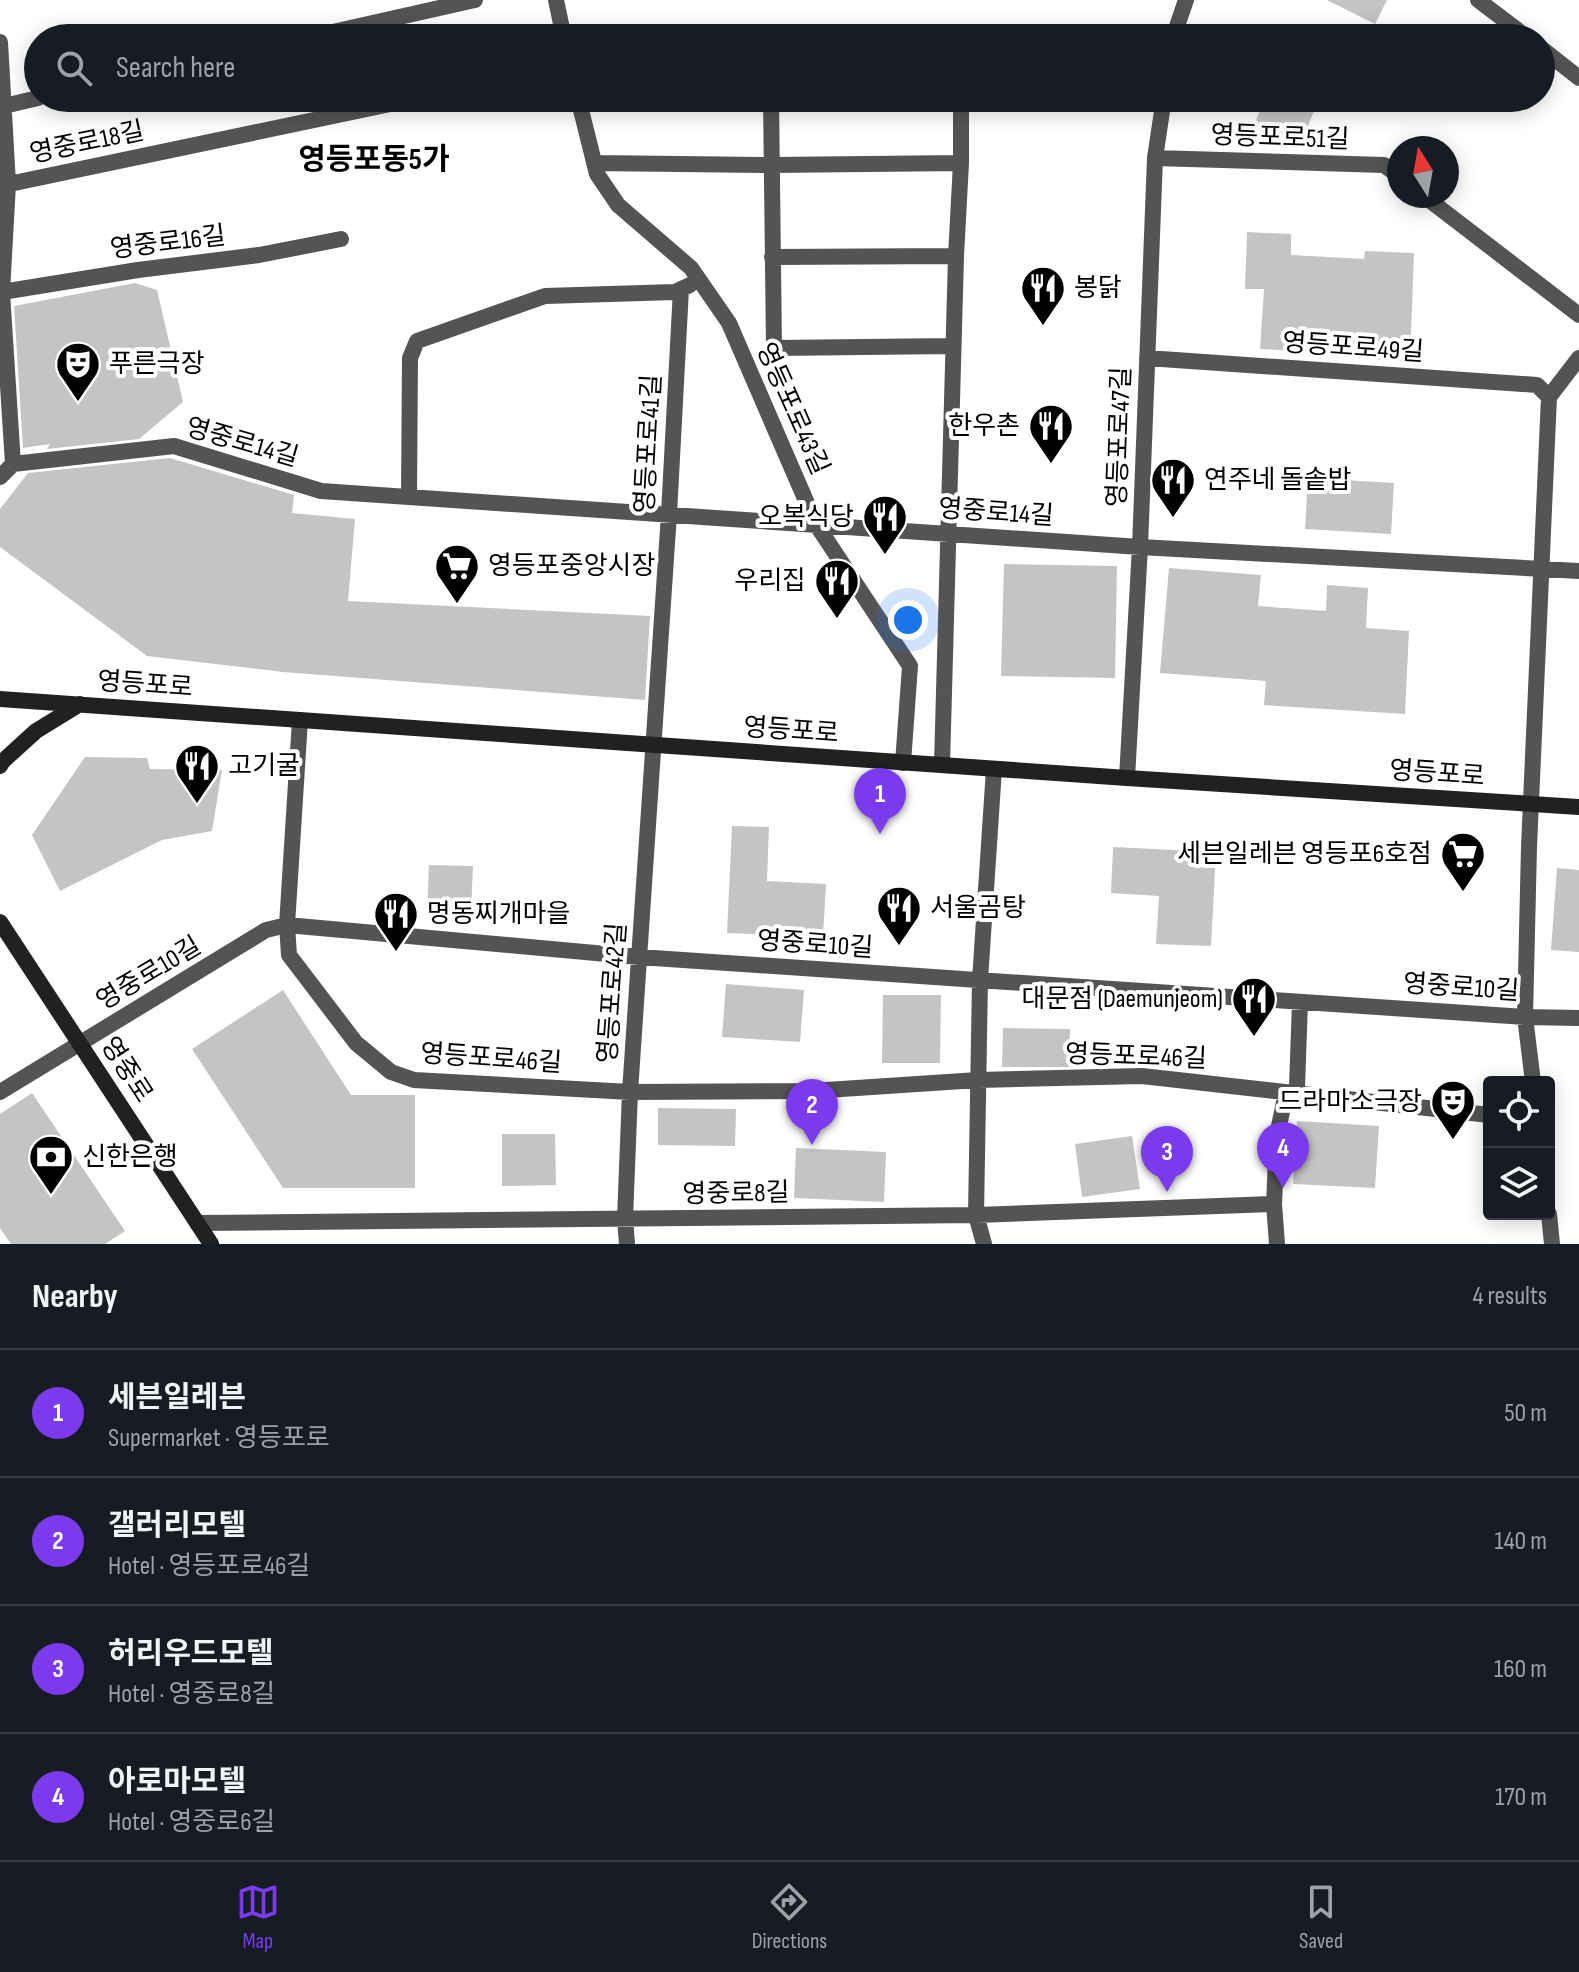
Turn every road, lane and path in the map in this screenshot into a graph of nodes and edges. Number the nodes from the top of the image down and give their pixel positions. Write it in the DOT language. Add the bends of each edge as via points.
graph roads {
  1 [pos="475,0"];
  2 [pos="556,0"];
  3 [pos="1186,0"];
  4 [pos="1478,0"];
  5 [pos="368,24"];
  6 [pos="561,24"];
  7 [pos="1178,24"];
  8 [pos="1510,24"];
  9 [pos="0,42"];
  10 [pos="1555,59"];
  11 [pos="1579,78"];
  12 [pos="24,101"];
  13 [pos="4,106"];
  14 [pos="352,112"];
  15 [pos="581,112"];
  16 [pos="771,112"];
  17 [pos="961,112"];
  18 [pos="1162,112"];
  19 [pos="1155,158"];
  20 [pos="594,163"];
  21 [pos="961,163"];
  22 [pos="772,165"];
  23 [pos="1387,167"];
  24 [pos="4,185"];
  25 [pos="1440,208"];
  26 [pos="341,239"];
  27 [pos="956,256"];
  28 [pos="772,257"];
  29 [pos="700,281"];
  30 [pos="681,289"];
  31 [pos="2,292"];
  32 [pos="1579,315"];
  33 [pos="953,346"];
  34 [pos="1147,358"];
  35 [pos="1579,358"];
  36 [pos="1549,397"];
  37 [pos="13,464"];
  38 [pos="0,477"];
  39 [pos="409,496"];
  40 [pos="669,514"];
  41 [pos="816,524"];
  42 [pos="948,533"];
  43 [pos="1140,547"];
  44 [pos="1540,569"];
  45 [pos="1579,571"];
  46 [pos="0,699"];
  47 [pos="80,704"];
  48 [pos="300,720"];
  49 [pos="653,745"];
  50 [pos="903,763"];
  51 [pos="942,765"];
  52 [pos="0,766"];
  53 [pos="994,769"];
  54 [pos="1127,778"];
  55 [pos="1531,804"];
  56 [pos="1579,807"];
  57 [pos="0,922"];
  58 [pos="287,925"];
  59 [pos="639,957"];
  60 [pos="980,980"];
  61 [pos="1300,1002"];
  62 [pos="1525,1017"];
  63 [pos="1579,1018"];
  64 [pos="80,1044"];
  65 [pos="1532,1076"];
  66 [pos="978,1080"];
  67 [pos="0,1092"];
  68 [pos="630,1092"];
  69 [pos="1291,1094"];
  70 [pos="1483,1114"];
  71 [pos="1274,1204"];
  72 [pos="976,1215"];
  73 [pos="625,1219"];
  74 [pos="1550,1220"];
  75 [pos="197,1223"];
  76 [pos="211,1244"];
  77 [pos="627,1244"];
  78 [pos="984,1244"];
  79 [pos="1277,1244"];
  80 [pos="1552,1244"];
  1 -- 5 [label="street"];
  2 -- 6 [label="street"];
  3 -- 7 [label="street"];
  4 -- 8 [label="street"];
  9 -- 13 [label="street"];
  10 -- 11 [label="street"];
  12 -- 13 [label="street"];
  13 -- 24 [label="street"];
  14 -- 24 [label="street, 영중로18길"];
  15 -- 20 [label="street, 영등포로43길"];
  16 -- 22 [label="street"];
  17 -- 21 [label="street"];
  18 -- 19 [label="street, 영등포로47길"];
  19 -- 23 [label="street, 영등포로51길"];
  19 -- 34 [label="street, 영등포로47길"];
  20 -- 22 [label="street"];
  20 -- 29 [label="street, 영등포로43길" via="618,205"];
  21 -- 22 [label="street"];
  21 -- 27 [label="street"];
  22 -- 28 [label="street"];
  24 -- 31 [label="street"];
  25 -- 32 [label="street"];
  26 -- 31 [label="street, 영중로16길"];
  27 -- 28 [label="street"];
  27 -- 33 [label="street"];
  28 -- 33 [label="street" via="774,348"];
  29 -- 30 [label="street"];
  29 -- 41 [label="street, 영등포로43길" via="729,323"];
  30 -- 39 [label="street" via="545,296 417,341 410,358"];
  30 -- 40 [label="street, 영등포로41길"];
  31 -- 37 [label="street"];
  33 -- 42 [label="street"];
  34 -- 36 [label="street, 영등포로49길" via="1537,385"];
  34 -- 43 [label="street, 영등포로47길"];
  35 -- 36 [label="street"];
  36 -- 44 [label="street"];
  37 -- 38 [label="street"];
  37 -- 39 [label="street, 영중로14길" via="174,446 321,491"];
  39 -- 40 [label="street, 영중로14길"];
  40 -- 41 [label="street, 영중로14길"];
  40 -- 49 [label="street, 영등포로41길"];
  41 -- 42 [label="street, 영중로14길"];
  41 -- 50 [label="street, 영등포로43길" via="910,666"];
  42 -- 43 [label="street, 영중로14길"];
  42 -- 51 [label="street"];
  43 -- 44 [label="street, 영중로14길"];
  43 -- 54 [label="street, 영등포로47길"];
  44 -- 45 [label="street, 영중로14길"];
  44 -- 55 [label="street"];
  46 -- 47 [label="main road, 영등포로"];
  47 -- 48 [label="main road, 영등포로"];
  47 -- 52 [label="main road" via="36,731"];
  48 -- 49 [label="main road, 영등포로"];
  48 -- 58 [label="street, 영등포로46길"];
  49 -- 50 [label="main road, 영등포로"];
  49 -- 59 [label="street, 영등포로42길"];
  50 -- 51 [label="main road, 영등포로"];
  51 -- 53 [label="main road, 영등포로"];
  53 -- 54 [label="main road, 영등포로"];
  53 -- 60 [label="street"];
  54 -- 55 [label="main road, 영등포로"];
  55 -- 56 [label="main road, 영등포로"];
  55 -- 62 [label="street"];
  57 -- 64 [label="main road, 영중로"];
  58 -- 59 [label="street, 영중로10길"];
  58 -- 64 [label="street, 영중로10길" via="266,930"];
  58 -- 68 [label="street, 영등포로46길" via="289,955 356,1043 391,1072 414,1080"];
  59 -- 60 [label="street, 영중로10길"];
  59 -- 68 [label="street, 영등포로42길"];
  60 -- 61 [label="street, 영중로10길"];
  60 -- 66 [label="street"];
  61 -- 62 [label="street, 영중로10길"];
  61 -- 69 [label="street" via="1297,1087"];
  62 -- 63 [label="street, 영중로10길"];
  62 -- 65 [label="street"];
  64 -- 67 [label="street, 영중로10길"];
  64 -- 75 [label="main road, 영중로"];
  66 -- 68 [label="street, 영등포로46길" via="811,1091"];
  66 -- 69 [label="street, 영등포로46길" via="1142,1076"];
  66 -- 72 [label="street"];
  68 -- 73 [label="street, 영등포로42길"];
  69 -- 70 [label="street, 영등포로46길"];
  69 -- 71 [label="street" via="1284,1102 1277,1136"];
  71 -- 72 [label="street, 영중로8길"];
  71 -- 79 [label="street"];
  72 -- 73 [label="street, 영중로8길"];
  72 -- 78 [label="street"];
  73 -- 75 [label="street, 영중로8길"];
  73 -- 77 [label="street, 영등포로42길"];
  74 -- 80 [label="street"];
  75 -- 76 [label="main road, 영중로"];
}
